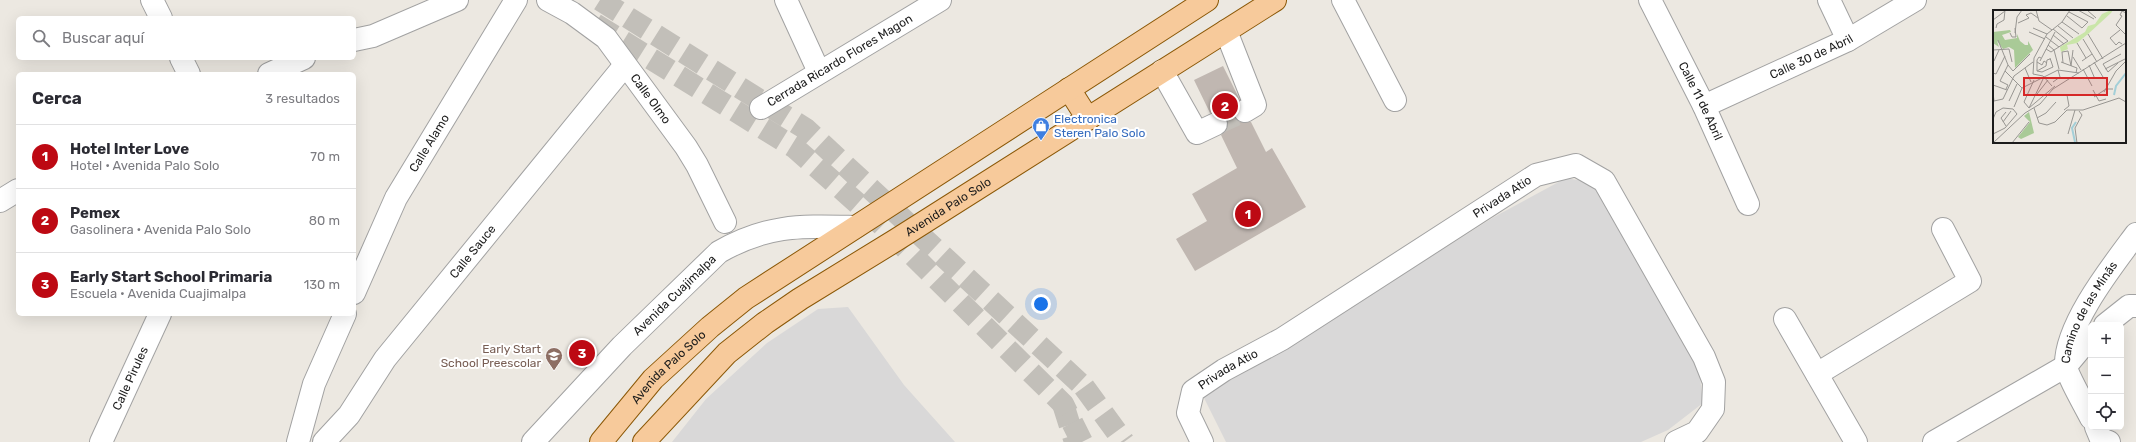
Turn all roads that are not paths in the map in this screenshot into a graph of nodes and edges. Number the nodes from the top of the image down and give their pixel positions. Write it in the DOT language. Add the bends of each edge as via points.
graph roads {
  1 [pos="152,0"];
  2 [pos="420,0"];
  3 [pos="457,0"];
  4 [pos="516,0"];
  5 [pos="548,0"];
  6 [pos="786,0"];
  7 [pos="940,0"];
  8 [pos="1207,0"];
  9 [pos="1275,0"];
  10 [pos="1343,0"];
  11 [pos="1650,0"];
  12 [pos="1830,0"];
  13 [pos="1915,0"];
  14 [pos="160,16"];
  15 [pos="356,31"];
  16 [pos="1226,31"];
  17 [pos="356,40"];
  18 [pos="1848,40"];
  19 [pos="182,60"];
  20 [pos="300,60"];
  21 [pos="625,65"];
  22 [pos="1162,71"];
  23 [pos="188,72"];
  24 [pos="273,72"];
  25 [pos="819,72"];
  26 [pos="1069,89"];
  27 [pos="1395,100"];
  28 [pos="1704,106"];
  29 [pos="761,108"];
  30 [pos="1245,111"];
  31 [pos="1088,119"];
  32 [pos="1216,124"];
  33 [pos="16,191"];
  34 [pos="0,201"];
  35 [pos="1748,204"];
  36 [pos="725,222"];
  37 [pos="855,227"];
  38 [pos="1943,229"];
  39 [pos="2136,234"];
  40 [pos="356,288"];
  41 [pos="2136,306"];
  42 [pos="159,316"];
  43 [pos="344,316"];
  44 [pos="1785,319"];
  45 [pos="2109,322"];
  46 [pos="2088,340"];
  47 [pos="2066,366"];
  48 [pos="1816,374"];
  49 [pos="2088,412"];
  50 [pos="2097,430"];
  51 [pos="101,442"];
  52 [pos="298,442"];
  53 [pos="324,442"];
  54 [pos="533,442"];
  55 [pos="600,442"];
  56 [pos="644,442"];
  57 [pos="1202,442"];
  58 [pos="1676,442"];
  59 [pos="1856,442"];
  60 [pos="1934,442"];
  61 [pos="2109,442"];
  1 -- 14 [label="street"];
  2 -- 15 [label="street" via="367,23"];
  3 -- 17 [label="street" via="373,36"];
  4 -- 40 [label="street, Calle Alamo" via="396,198"];
  5 -- 21 [label="street, Calle Olmo" via="572,13 606,38"];
  6 -- 25 [label="street"];
  7 -- 25 [label="street, Cerrada Ricardo Flores Magon"];
  8 -- 26 [label="main road, Avenida Palo Solo"];
  9 -- 16 [label="main road, Avenida Palo Solo"];
  10 -- 27 [label="street"];
  11 -- 28 [label="street, Calle 11 de Abril"];
  12 -- 18 [label="street"];
  13 -- 18 [label="street, Calle 30 de Abril"];
  16 -- 22 [label="main road, Avenida Palo Solo"];
  16 -- 30 [label="street" via="1255,105"];
  18 -- 28 [label="street, Calle 30 de Abril"];
  19 -- 23 [label="street"];
  20 -- 24 [label="street"];
  21 -- 36 [label="street, Calle Olmo" via="698,165"];
  21 -- 53 [label="street, Calle Sauce" via="385,359 349,415"];
  22 -- 31 [label="main road, Avenida Palo Solo"];
  22 -- 32 [label="street" via="1197,132"];
  25 -- 29 [label="street, Cerrada Ricardo Flores Magon"];
  26 -- 31 [label="main road"];
  26 -- 37 [label="main road, Avenida Palo Solo"];
  28 -- 35 [label="street, Calle 11 de Abril"];
  31 -- 56 [label="main road, Avenida Palo Solo" via="765,323 727,354"];
  33 -- 34 [label="street"];
  37 -- 54 [label="street, Avenida Cuajimalpa" via="798,226 770,230 734,243 719,252 622,346"];
  37 -- 55 [label="main road, Avenida Palo Solo" via="746,298 710,327 653,378"];
  38 -- 48 [label="street" via="1970,281"];
  39 -- 47 [label="street, Camino de las Minãs" via="2090,298 2070,342"];
  41 -- 45 [label="street" via="2129,306"];
  42 -- 51 [label="street, Calle Pirules"];
  43 -- 52 [label="street" via="314,384"];
  44 -- 48 [label="street"];
  46 -- 47 [label="street"];
  47 -- 49 [label="street, Camino de las Minãs"];
  47 -- 60 [label="street"];
  48 -- 59 [label="street"];
  50 -- 61 [label="street" via="2101,439"];
  57 -- 58 [label="street, Privada Atio" via="1188,413 1193,391 1224,370 1282,339 1536,175 1576,165 1604,181 1704,356 1714,382 1713,409 1697,432"];
}
